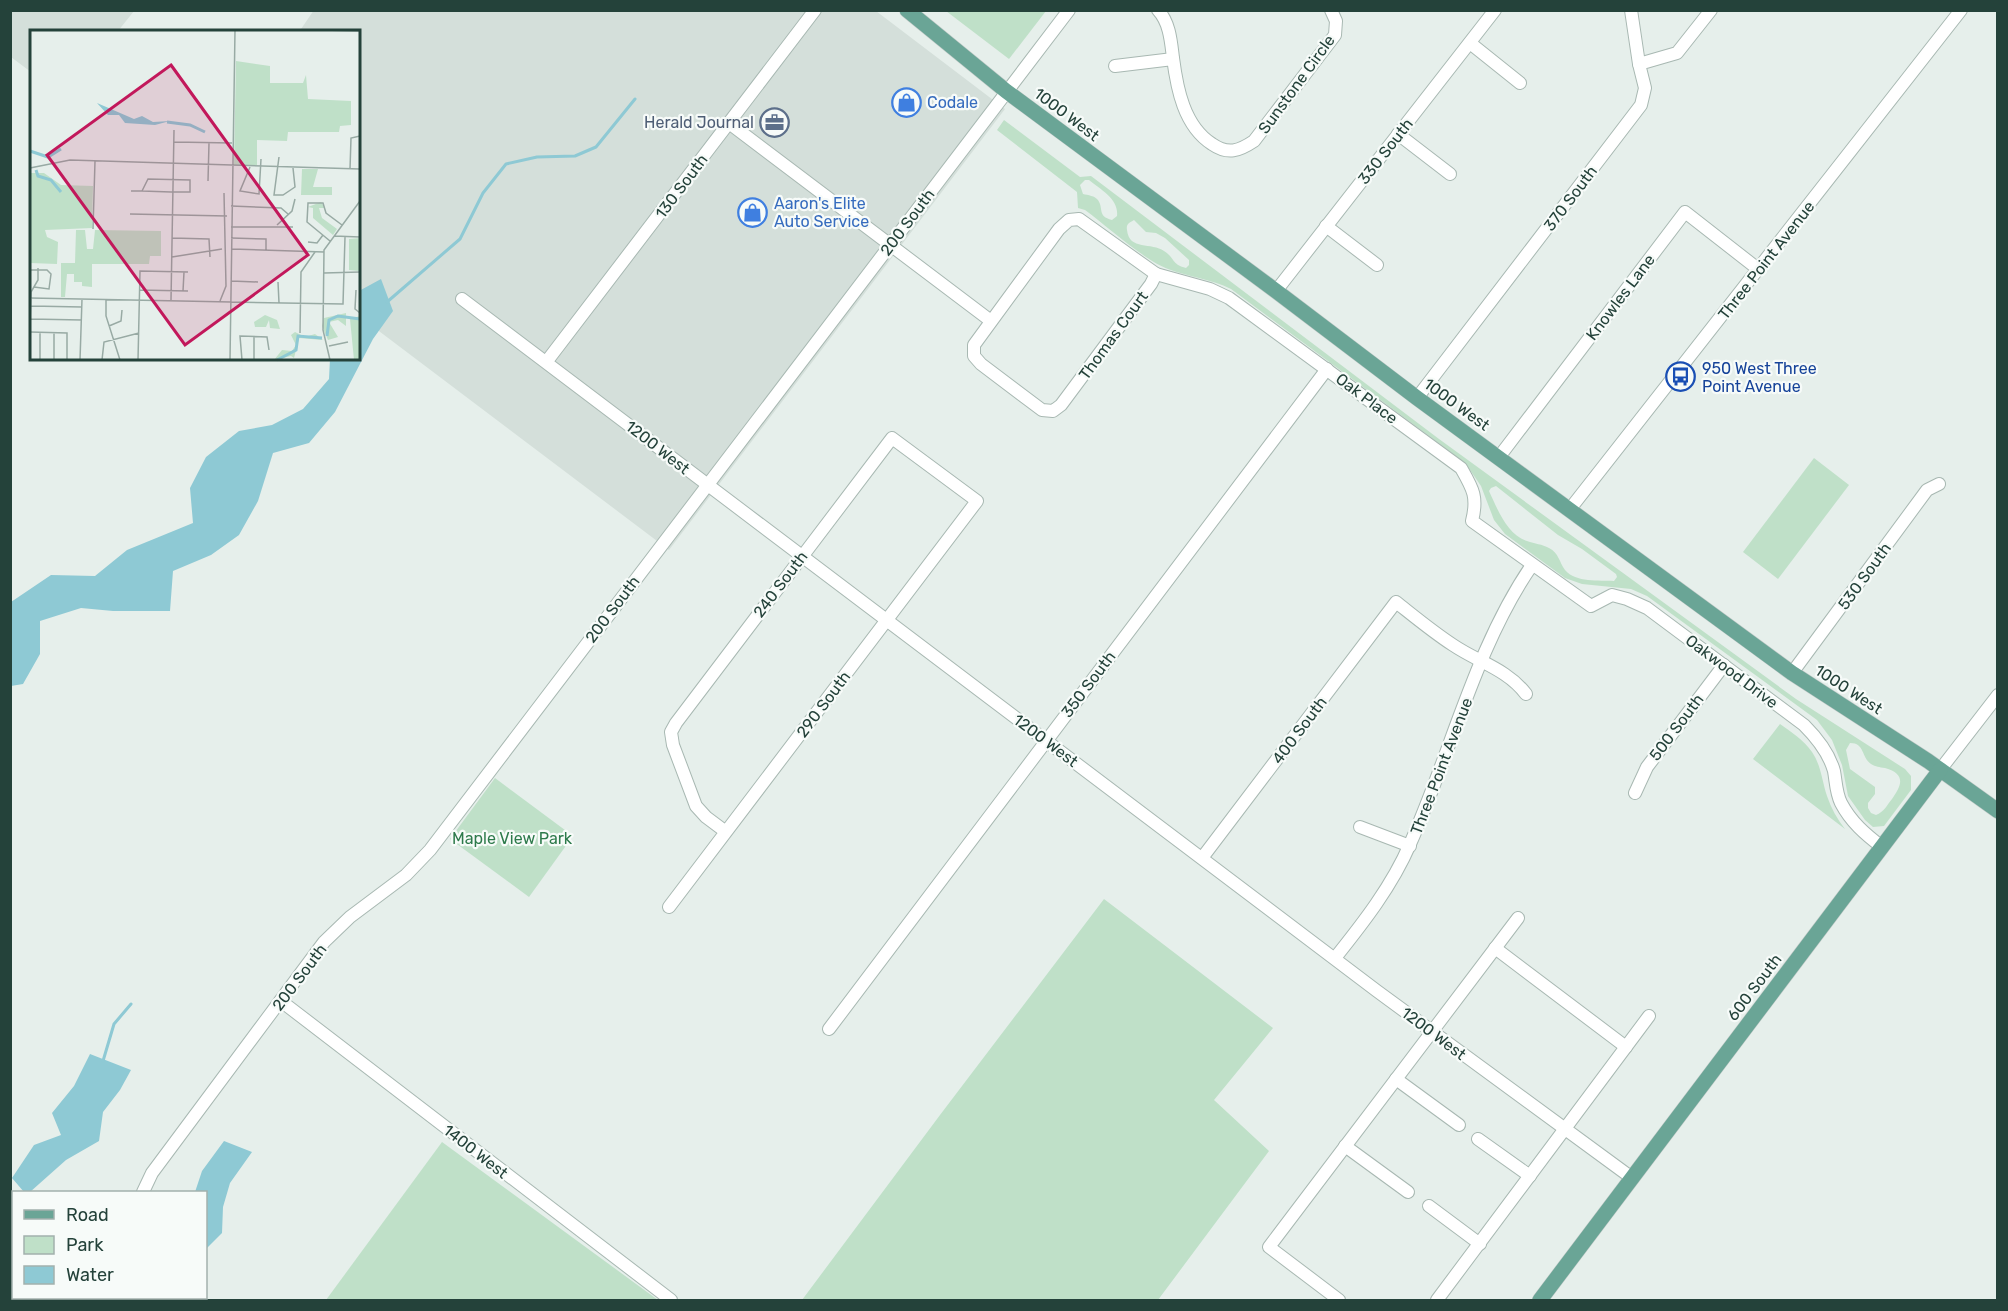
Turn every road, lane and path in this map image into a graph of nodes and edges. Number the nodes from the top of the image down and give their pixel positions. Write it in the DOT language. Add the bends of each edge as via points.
graph roads {
  1 [pos="815,10"];
  2 [pos="907,10"];
  3 [pos="1069,10"];
  4 [pos="1158,10"];
  5 [pos="1331,10"];
  6 [pos="1495,10"];
  7 [pos="1631,10"];
  8 [pos="1711,10"];
  9 [pos="1960,10"];
  10 [pos="1470,43"];
  11 [pos="1173,59"];
  12 [pos="1639,64"];
  13 [pos="1115,66"];
  14 [pos="1520,83"];
  15 [pos="1006,91"];
  16 [pos="729,123"];
  17 [pos="1398,134"];
  18 [pos="1450,174"];
  19 [pos="1326,226"];
  20 [pos="889,245"];
  21 [pos="1377,265"];
  22 [pos="1758,269"];
  23 [pos="1156,274"];
  24 [pos="1276,291"];
  25 [pos="462,298"];
  26 [pos="991,321"];
  27 [pos="547,361"];
  28 [pos="1327,369"];
  29 [pos="1417,398"];
  30 [pos="1499,457"];
  31 [pos="1939,484"];
  32 [pos="706,485"];
  33 [pos="977,501"];
  34 [pos="1570,509"];
  35 [pos="801,556"];
  36 [pos="1532,565"];
  37 [pos="886,620"];
  38 [pos="1482,661"];
  39 [pos="1724,665"];
  40 [pos="1792,673"];
  41 [pos="1526,694"];
  42 [pos="1998,695"];
  43 [pos="1046,741"];
  44 [pos="1940,770"];
  45 [pos="1635,793"];
  46 [pos="1998,811"];
  47 [pos="1360,827"];
  48 [pos="726,832"];
  49 [pos="1410,846"];
  50 [pos="1882,847"];
  51 [pos="1202,858"];
  52 [pos="669,907"];
  53 [pos="1518,918"];
  54 [pos="1495,948"];
  55 [pos="1335,958"];
  56 [pos="281,1001"];
  57 [pos="1649,1016"];
  58 [pos="829,1029"];
  59 [pos="1432,1031"];
  60 [pos="1626,1047"];
  61 [pos="1396,1079"];
  62 [pos="1459,1125"];
  63 [pos="1564,1130"];
  64 [pos="1478,1139"];
  65 [pos="1345,1146"];
  66 [pos="1530,1176"];
  67 [pos="1632,1178"];
  68 [pos="143,1191"];
  69 [pos="1408,1192"];
  70 [pos="1429,1206"];
  71 [pos="1480,1244"];
  72 [pos="670,1300"];
  73 [pos="1339,1300"];
  74 [pos="1437,1300"];
  75 [pos="1540,1300"];
  1 -- 16 [label="street, 130 South"];
  2 -- 15 [label="main road, 1000 West"];
  3 -- 15 [label="street, 200 South"];
  4 -- 11 [label="street, Sunstone Circle" via="1170,34"];
  5 -- 11 [label="street, Sunstone Circle" via="1336,21 1335,35 1254,141 1240,151 1223,151 1196,129 1178,89"];
  6 -- 10 [label="street, 330 South"];
  7 -- 12 [label="street, 370 South"];
  8 -- 12 [label="street" via="1677,53"];
  9 -- 22 [label="street, Three Point Avenue"];
  10 -- 14 [label="street"];
  10 -- 17 [label="street, 330 South"];
  11 -- 13 [label="street"];
  12 -- 29 [label="street, 370 South" via="1645,88 1641,105"];
  15 -- 20 [label="street, 200 South"];
  15 -- 24 [label="main road, 1000 West"];
  16 -- 20 [label="street"];
  16 -- 27 [label="street, 130 South"];
  17 -- 18 [label="street"];
  17 -- 19 [label="street, 330 South"];
  19 -- 21 [label="street"];
  19 -- 24 [label="street, 330 South"];
  20 -- 26 [label="street"];
  20 -- 32 [label="street, 200 South"];
  22 -- 30 [label="street, Knowles Lane" via="1685,212"];
  22 -- 34 [label="street, Three Point Avenue"];
  23 -- 26 [label="street, Thomas Court" via="1079,219 1069,220"];
  23 -- 26 [label="street, Thomas Court" via="1062,405 1053,411 1042,410 974,356 974,345"];
  23 -- 28 [label="street, Oak Place" via="1229,298"];
  24 -- 29 [label="main road, 1000 West"];
  25 -- 27 [label="street, 1200 West"];
  27 -- 32 [label="street, 1200 West"];
  28 -- 36 [label="street, Oak Place" via="1461,468 1477,504 1472,521"];
  28 -- 43 [label="street, 350 South"];
  29 -- 30 [label="main road, 1000 West"];
  30 -- 34 [label="main road, 1000 West"];
  31 -- 40 [label="street, 530 South" via="1927,490"];
  32 -- 35 [label="street, 1200 West"];
  32 -- 56 [label="street, 200 South" via="430,850 406,875 324,942"];
  33 -- 35 [label="street, 240 South" via="892,438"];
  33 -- 37 [label="street, 290 South"];
  34 -- 40 [label="main road, 1000 West"];
  35 -- 37 [label="street, 1200 West"];
  35 -- 48 [label="street, 240 South" via="671,732 696,806"];
  36 -- 38 [label="street, Three Point Avenue" via="1500,617"];
  36 -- 39 [label="street, Oakwood Drive" via="1591,606 1612,595 1647,608"];
  37 -- 43 [label="street, 1200 West"];
  37 -- 48 [label="street, 290 South"];
  38 -- 41 [label="street" via="1516,681"];
  38 -- 49 [label="street, Three Point Avenue"];
  38 -- 51 [label="street, 400 South" via="1454,646 1396,602"];
  39 -- 45 [label="street, 500 South" via="1647,766"];
  39 -- 50 [label="street, Oakwood Drive" via="1816,737 1826,753 1836,789 1850,818"];
  40 -- 44 [label="main road, 1000 West"];
  42 -- 44 [label="street, 600 South"];
  43 -- 51 [label="street, 1200 West"];
  43 -- 58 [label="street, 350 South"];
  44 -- 46 [label="main road, 1000 West"];
  44 -- 50 [label="main road, 600 South"];
  47 -- 49 [label="street"];
  48 -- 52 [label="street, 290 South"];
  49 -- 55 [label="street, Three Point Avenue" via="1380,898"];
  50 -- 67 [label="main road, 600 South"];
  51 -- 55 [label="street, 1200 West"];
  53 -- 54 [label="street"];
  54 -- 59 [label="street"];
  54 -- 60 [label="street"];
  55 -- 59 [label="street, 1200 West"];
  56 -- 68 [label="street, 200 South" via="152,1173"];
  56 -- 72 [label="street, 1400 West"];
  57 -- 60 [label="street"];
  59 -- 61 [label="street"];
  59 -- 63 [label="street, 1200 West"];
  60 -- 63 [label="street"];
  61 -- 62 [label="street"];
  61 -- 65 [label="street"];
  63 -- 66 [label="street"];
  63 -- 67 [label="street, 1200 West"];
  64 -- 66 [label="street"];
  65 -- 69 [label="street"];
  65 -- 73 [label="street" via="1269,1247"];
  66 -- 71 [label="street"];
  67 -- 75 [label="main road, 600 South"];
  70 -- 71 [label="street"];
  71 -- 74 [label="street"];
}
